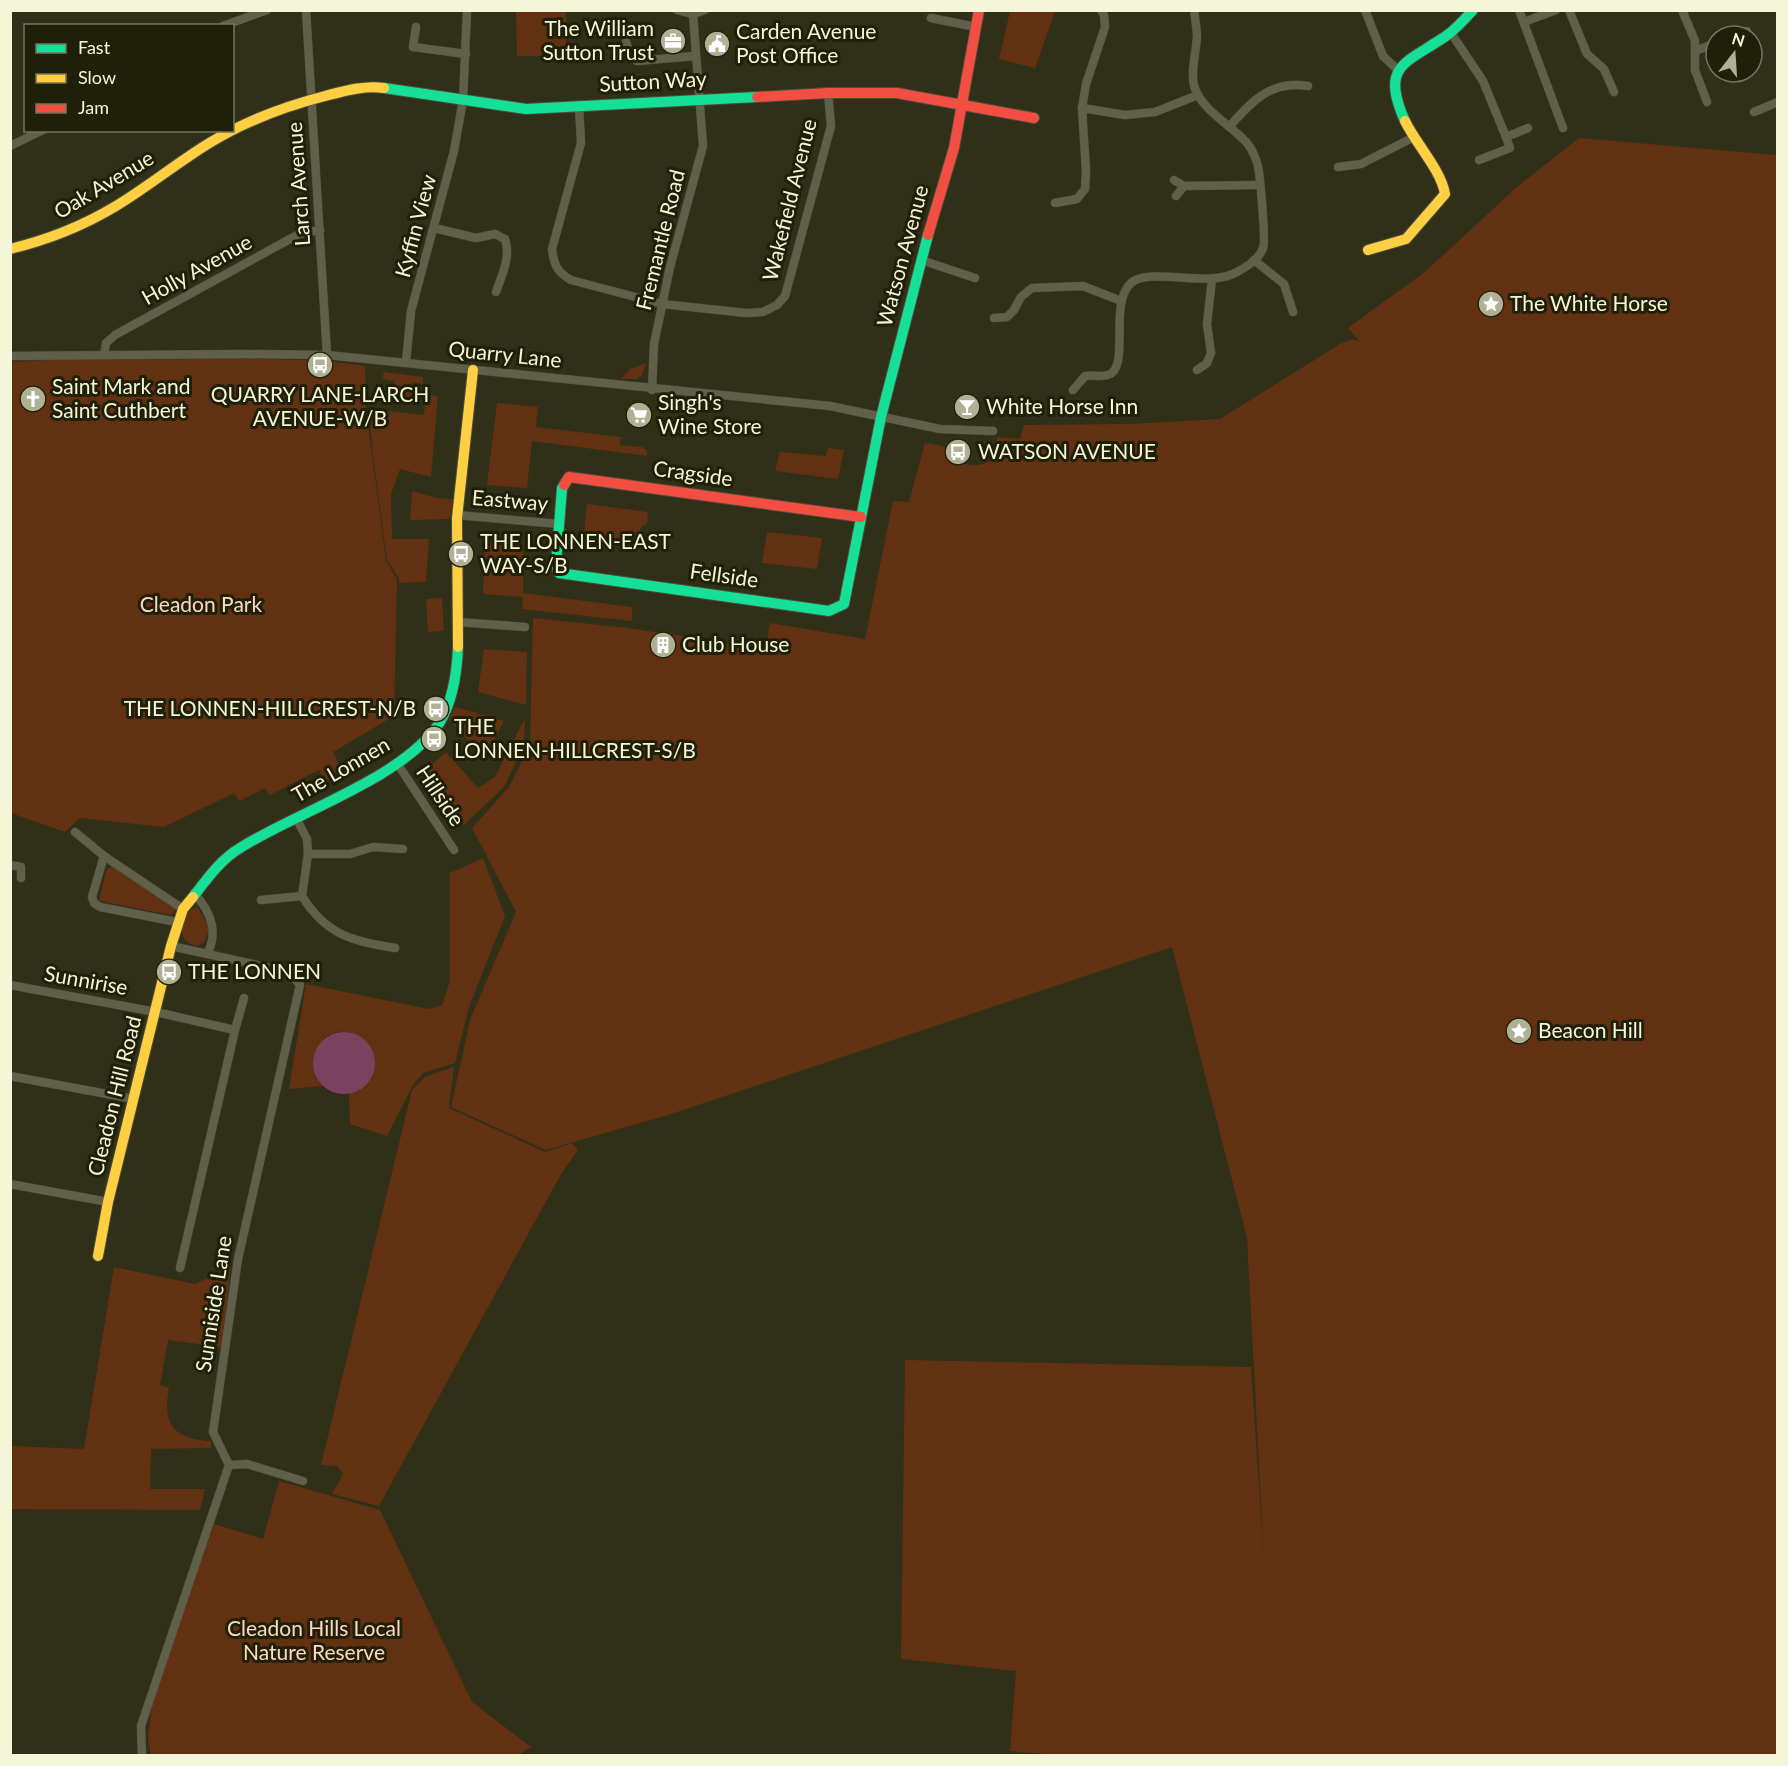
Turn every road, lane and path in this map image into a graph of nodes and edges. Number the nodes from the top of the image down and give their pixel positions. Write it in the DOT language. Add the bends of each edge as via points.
graph roads {
  1 [pos="267,10"];
  2 [pos="306,10"];
  3 [pos="467,10"];
  4 [pos="677,10"];
  5 [pos="705,10"];
  6 [pos="979,10"];
  7 [pos="1101,10"];
  8 [pos="1194,10"];
  9 [pos="1365,10"];
  10 [pos="1520,10"];
  11 [pos="1556,10"];
  12 [pos="1569,10"];
  13 [pos="1682,10"];
  14 [pos="1467,13"];
  15 [pos="693,14"];
  16 [pos="931,18"];
  17 [pos="1524,22"];
  18 [pos="228,24"];
  19 [pos="416,27"];
  20 [pos="976,27"];
  21 [pos="1450,33"];
  22 [pos="626,42"];
  23 [pos="1704,48"];
  24 [pos="1695,51"];
  25 [pos="466,54"];
  26 [pos="695,56"];
  27 [pos="1398,70"];
  28 [pos="1308,86"];
  29 [pos="1614,92"];
  30 [pos="828,93"];
  31 [pos="1198,95"];
  32 [pos="463,100"];
  33 [pos="698,100"];
  34 [pos="311,101"];
  35 [pos="1707,102"];
  36 [pos="1778,102"];
  37 [pos="962,104"];
  38 [pos="579,106"];
  39 [pos="1082,108"];
  40 [pos="1754,112"];
  41 [pos="1034,118"];
  42 [pos="1229,127"];
  43 [pos="1563,128"];
  44 [pos="1528,129"];
  45 [pos="234,131"];
  46 [pos="40,132"];
  47 [pos="232,132"];
  48 [pos="1506,136"];
  49 [pos="1414,137"];
  50 [pos="10,146"];
  51 [pos="1479,160"];
  52 [pos="1338,167"];
  53 [pos="1174,180"];
  54 [pos="1259,185"];
  55 [pos="1184,186"];
  56 [pos="1176,196"];
  57 [pos="1054,203"];
  58 [pos="434,228"];
  59 [pos="320,230"];
  60 [pos="10,249"];
  61 [pos="1368,250"];
  62 [pos="921,260"];
  63 [pos="1254,260"];
  64 [pos="975,278"];
  65 [pos="1212,279"];
  66 [pos="496,292"];
  67 [pos="1121,301"];
  68 [pos="663,304"];
  69 [pos="1293,312"];
  70 [pos="994,318"];
  71 [pos="104,355"];
  72 [pos="327,355"];
  73 [pos="10,356"];
  74 [pos="406,362"];
  75 [pos="473,370"];
  76 [pos="1197,370"];
  77 [pos="652,390"];
  78 [pos="1073,390"];
  79 [pos="881,417"];
  80 [pos="993,431"];
  81 [pos="457,515"];
  82 [pos="861,517"];
  83 [pos="559,524"];
  84 [pos="458,622"];
  85 [pos="525,627"];
  86 [pos="396,763"];
  87 [pos="297,818"];
  88 [pos="75,832"];
  89 [pos="404,849"];
  90 [pos="454,850"];
  91 [pos="308,854"];
  92 [pos="104,856"];
  93 [pos="10,865"];
  94 [pos="21,878"];
  95 [pos="194,894"];
  96 [pos="302,896"];
  97 [pos="261,900"];
  98 [pos="183,909"];
  99 [pos="177,922"];
  100 [pos="171,946"];
  101 [pos="395,948"];
  102 [pos="207,954"];
  103 [pos="10,985"];
  104 [pos="244,998"];
  105 [pos="156,1012"];
  106 [pos="235,1030"];
  107 [pos="10,1076"];
  108 [pos="134,1099"];
  109 [pos="10,1184"];
  110 [pos="108,1202"];
  111 [pos="98,1256"];
  112 [pos="180,1268"];
  113 [pos="229,1466"];
  114 [pos="303,1481"];
  115 [pos="142,1755"];
  1 -- 18 [label="street"];
  2 -- 34 [label="street, Larch Avenue"];
  3 -- 25 [label="street, Kyffin View"];
  4 -- 15 [label="street"];
  5 -- 15 [label="street"];
  6 -- 20 [label="street, Watson Avenue"];
  7 -- 39 [label="street" via="1105,27"];
  8 -- 31 [label="street"];
  9 -- 27 [label="street" via="1383,56"];
  10 -- 17 [label="street"];
  11 -- 17 [label="street"];
  12 -- 29 [label="street" via="1587,54 1604,69"];
  13 -- 24 [label="street" via="1695,41"];
  14 -- 21 [label="street"];
  15 -- 26 [label="street, Fremantle Road"];
  16 -- 20 [label="street"];
  17 -- 43 [label="street"];
  19 -- 25 [label="street" via="413,47"];
  20 -- 37 [label="street, Watson Avenue"];
  21 -- 27 [label="street"];
  21 -- 48 [label="street" via="1482,81"];
  22 -- 26 [label="street" via="637,61"];
  23 -- 24 [label="street"];
  24 -- 35 [label="street" via="1695,70"];
  25 -- 32 [label="street, Kyffin View"];
  26 -- 33 [label="street, Fremantle Road"];
  27 -- 49 [label="street" via="1394,89"];
  28 -- 42 [label="street" via="1288,85 1268,91 1252,101"];
  30 -- 33 [label="street, Sutton Way"];
  30 -- 37 [label="street, Sutton Way" via="897,93"];
  30 -- 68 [label="street, Wakefield Avenue" via="831,126 785,296 763,312"];
  31 -- 39 [label="street" via="1155,112 1125,115"];
  31 -- 42 [label="street"];
  32 -- 34 [label="street, Sutton Way" via="376,87"];
  32 -- 38 [label="street, Sutton Way" via="526,109"];
  32 -- 58 [label="street, Kyffin View"];
  33 -- 38 [label="street, Sutton Way"];
  33 -- 68 [label="street, Fremantle Road" via="703,146"];
  34 -- 45 [label="street, Oak Avenue"];
  34 -- 59 [label="street, Larch Avenue"];
  36 -- 40 [label="street"];
  37 -- 41 [label="street, Sutton Way"];
  37 -- 62 [label="street, Watson Avenue" via="954,148"];
  38 -- 68 [label="street, Wakefield Avenue" via="581,143 552,249 554,263 559,273 571,280"];
  39 -- 57 [label="street" via="1085,189 1077,200"];
  42 -- 54 [label="street" via="1248,144 1258,164"];
  44 -- 48 [label="street"];
  46 -- 50 [label="street"];
  47 -- 60 [label="street, Oak Avenue" via="73,230"];
  48 -- 51 [label="street" via="1510,148"];
  49 -- 52 [label="street" via="1361,164"];
  49 -- 61 [label="street" via="1444,183 1445,194 1406,239"];
  53 -- 55 [label="street"];
  54 -- 55 [label="street"];
  54 -- 63 [label="street" via="1263,248"];
  55 -- 56 [label="street"];
  58 -- 66 [label="street" via="476,238 495,234 505,239 508,257"];
  58 -- 74 [label="street, Kyffin View" via="411,311"];
  59 -- 71 [label="street, Holly Avenue" via="299,234 115,335 106,343"];
  59 -- 72 [label="street, Larch Avenue"];
  62 -- 64 [label="street"];
  62 -- 79 [label="street, Watson Avenue"];
  63 -- 65 [label="street" via="1227,278"];
  63 -- 69 [label="street" via="1284,284"];
  65 -- 67 [label="street" via="1149,276 1132,282"];
  65 -- 76 [label="street" via="1207,324 1210,353 1208,363"];
  67 -- 70 [label="street" via="1083,286 1032,288 1006,317"];
  67 -- 78 [label="street" via="1119,357 1114,371 1108,375 1085,375"];
  68 -- 77 [label="street, Fremantle Road" via="654,344"];
  71 -- 72 [label="street, Quarry Lane"];
  71 -- 73 [label="street, Quarry Lane"];
  72 -- 74 [label="street, Quarry Lane"];
  74 -- 75 [label="street, Quarry Lane"];
  75 -- 77 [label="street, Quarry Lane"];
  75 -- 81 [label="street, The Lonnen"];
  77 -- 79 [label="street, Quarry Lane" via="830,406"];
  79 -- 80 [label="street, Quarry Lane" via="944,430"];
  79 -- 82 [label="street, Watson Avenue"];
  81 -- 83 [label="street, Eastway"];
  81 -- 84 [label="street, The Lonnen"];
  82 -- 83 [label="street, Cragside" via="569,477 562,488"];
  82 -- 83 [label="street, Fellside" via="844,604 829,611 559,573"];
  84 -- 85 [label="street"];
  84 -- 86 [label="street, The Lonnen" via="457,666 441,721"];
  86 -- 87 [label="street, The Lonnen"];
  86 -- 90 [label="street, Hillside"];
  87 -- 91 [label="street" via="307,839"];
  87 -- 95 [label="street, The Lonnen" via="239,848 217,866"];
  88 -- 92 [label="street"];
  89 -- 91 [label="street" via="373,847 350,854"];
  91 -- 96 [label="street"];
  92 -- 98 [label="street"];
  92 -- 99 [label="street" via="92,897 94,903"];
  93 -- 94 [label="street" via="21,867"];
  95 -- 98 [label="street, The Lonnen"];
  95 -- 102 [label="street" via="214,927"];
  96 -- 97 [label="street"];
  96 -- 101 [label="street" via="312,912 333,930 359,942"];
  98 -- 99 [label="street, The Lonnen"];
  99 -- 100 [label="street, The Lonnen"];
  100 -- 102 [label="street, Sunniside Lane"];
  100 -- 105 [label="street, Cleadon Hill Road"];
  102 -- 113 [label="street, Sunniside Lane" via="290,972 300,985 238,1259 213,1432"];
  103 -- 105 [label="street, Sunnirise"];
  104 -- 106 [label="street"];
  105 -- 106 [label="street, Sunnirise"];
  105 -- 108 [label="street, Cleadon Hill Road"];
  106 -- 112 [label="street"];
  107 -- 108 [label="street"];
  108 -- 110 [label="street, Cleadon Hill Road"];
  109 -- 110 [label="street"];
  110 -- 111 [label="street, Cleadon Hill Road"];
  113 -- 114 [label="street" via="247,1464"];
  113 -- 115 [label="street" via="141,1726"];
}
